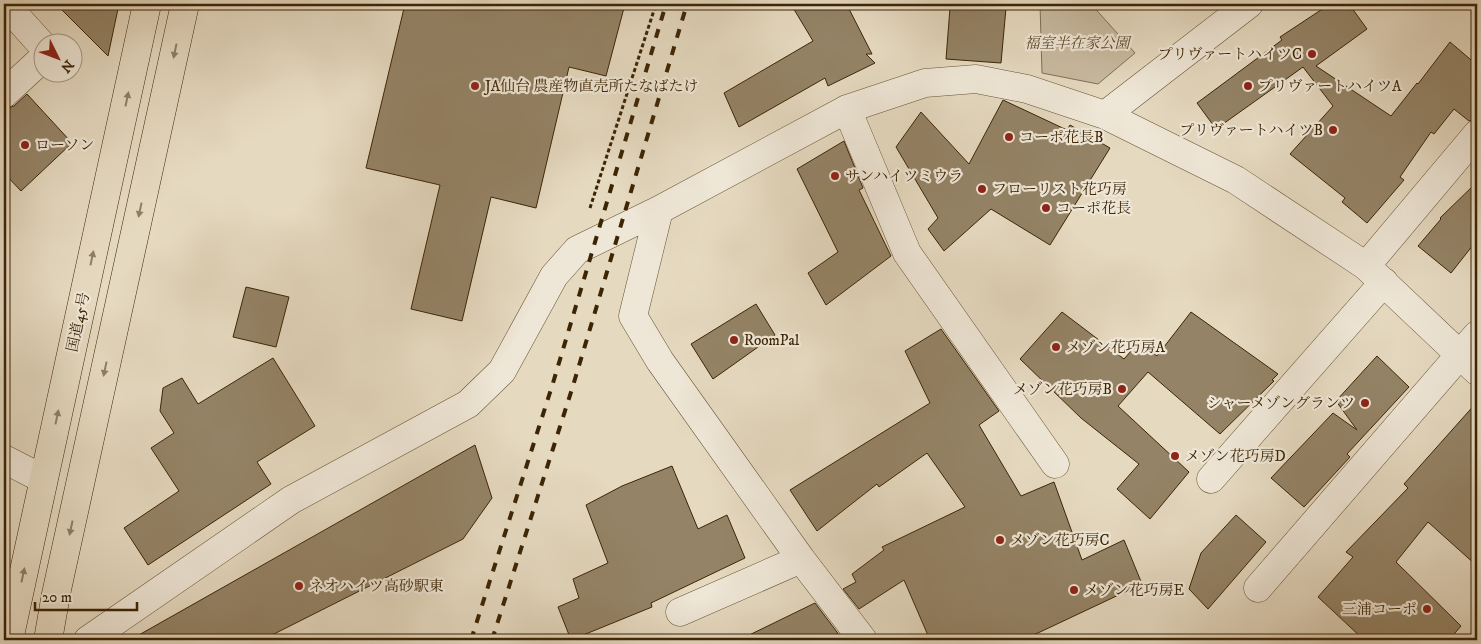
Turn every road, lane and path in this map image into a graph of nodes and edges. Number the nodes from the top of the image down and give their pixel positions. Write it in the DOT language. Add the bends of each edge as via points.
graph roads {
  1 [pos="5,4"];
  2 [pos="147,4"];
  3 [pos="185,4"];
  4 [pos="656,4"];
  5 [pos="1248,4"];
  6 [pos="32,34"];
  7 [pos="32,68"];
  8 [pos="4,94"];
  9 [pos="847,109"];
  10 [pos="1105,115"];
  11 [pos="1477,134"];
  12 [pos="658,210"];
  13 [pos="577,250"];
  14 [pos="1375,274"];
  15 [pos="1472,354"];
  16 [pos="4,460"];
  17 [pos="1055,464"];
  18 [pos="44,479"];
  19 [pos="1211,479"];
  20 [pos="801,559"];
  21 [pos="1258,588"];
  22 [pos="680,612"];
  23 [pos="9,640"];
  24 [pos="48,640"];
  25 [pos="88,640"];
  26 [pos="863,640"];
  1 -- 6 [label="street"];
  18 -- 2 [label="highway, 国道45号, one-way"];
  3 -- 24 [label="highway, one-way"];
  4 -- 13 [label="path"];
  5 -- 10 [label="street"];
  7 -- 8 [label="street"];
  9 -- 10 [label="street" via="925,83 976,79 1026,89"];
  9 -- 12 [label="street"];
  9 -- 17 [label="street" via="907,253"];
  10 -- 14 [label="street" via="1236,180"];
  11 -- 14 [label="street"];
  12 -- 13 [label="street"];
  12 -- 20 [label="street" via="632,316 660,361"];
  13 -- 25 [label="street" via="554,276 502,370 468,404 291,500"];
  14 -- 15 [label="street"];
  14 -- 19 [label="street"];
  15 -- 21 [label="street"];
  16 -- 18 [label="street"];
  23 -- 18 [label="highway, 国道45号, one-way"];
  20 -- 22 [label="street"];
  20 -- 26 [label="street"];
}
